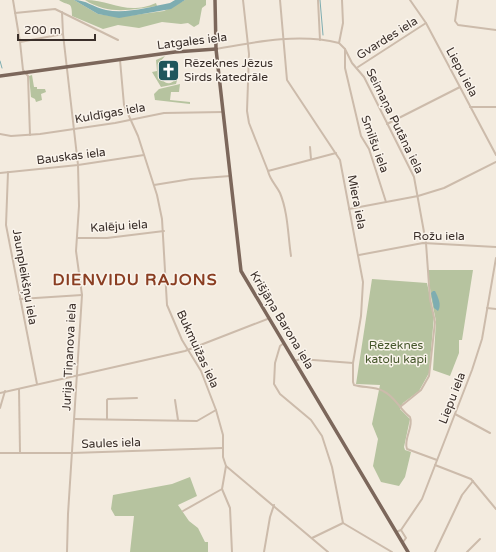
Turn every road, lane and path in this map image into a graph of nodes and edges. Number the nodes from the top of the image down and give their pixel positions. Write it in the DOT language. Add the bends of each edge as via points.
graph roads {
  1 [pos="13,0"];
  2 [pos="215,0"];
  3 [pos="243,0"];
  4 [pos="280,0"];
  5 [pos="318,0"];
  6 [pos="342,0"];
  7 [pos="410,0"];
  8 [pos="458,0"];
  9 [pos="62,12"];
  10 [pos="15,13"];
  11 [pos="426,23"];
  12 [pos="495,30"];
  13 [pos="63,34"];
  14 [pos="282,39"];
  15 [pos="118,40"];
  16 [pos="320,40"];
  17 [pos="20,42"];
  18 [pos="339,43"];
  19 [pos="248,44"];
  20 [pos="216,49"];
  21 [pos="345,49"];
  22 [pos="120,60"];
  23 [pos="68,67"];
  24 [pos="358,67"];
  25 [pos="25,72"];
  26 [pos="0,76"];
  27 [pos="460,87"];
  28 [pos="496,106"];
  29 [pos="470,107"];
  30 [pos="223,112"];
  31 [pos="132,120"];
  32 [pos="388,124"];
  33 [pos="74,129"];
  34 [pos="0,134"];
  35 [pos="30,135"];
  36 [pos="310,147"];
  37 [pos="336,153"];
  38 [pos="144,154"];
  39 [pos="496,155"];
  40 [pos="311,159"];
  41 [pos="496,162"];
  42 [pos="78,165"];
  43 [pos="268,171"];
  44 [pos="8,172"];
  45 [pos="0,173"];
  46 [pos="230,176"];
  47 [pos="154,185"];
  48 [pos="418,196"];
  49 [pos="386,202"];
  50 [pos="349,209"];
  51 [pos="164,231"];
  52 [pos="76,238"];
  53 [pos="426,243"];
  54 [pos="496,247"];
  55 [pos="359,255"];
  56 [pos="291,256"];
  57 [pos="496,258"];
  58 [pos="82,295"];
  59 [pos="20,299"];
  60 [pos="487,308"];
  61 [pos="496,309"];
  62 [pos="270,318"];
  63 [pos="284,343"];
  64 [pos="188,350"];
  65 [pos="295,361"];
  66 [pos="353,363"];
  67 [pos="77,375"];
  68 [pos="37,384"];
  69 [pos="19,388"];
  70 [pos="6,392"];
  71 [pos="0,393"];
  72 [pos="137,398"];
  73 [pos="175,400"];
  74 [pos="400,407"];
  75 [pos="0,408"];
  76 [pos="216,410"];
  77 [pos="455,414"];
  78 [pos="74,419"];
  79 [pos="107,419"];
  80 [pos="178,420"];
  81 [pos="490,433"];
  82 [pos="223,448"];
  83 [pos="0,453"];
  84 [pos="20,453"];
  85 [pos="72,453"];
  86 [pos="437,460"];
  87 [pos="435,465"];
  88 [pos="226,466"];
  89 [pos="473,481"];
  90 [pos="222,489"];
  91 [pos="274,505"];
  92 [pos="496,509"];
  93 [pos="183,511"];
  94 [pos="343,523"];
  95 [pos="401,530"];
  96 [pos="396,532"];
  97 [pos="312,538"];
  98 [pos="480,539"];
  99 [pos="402,543"];
  100 [pos="67,552"];
  101 [pos="232,552"];
  102 [pos="264,552"];
  103 [pos="328,552"];
  104 [pos="392,552"];
  105 [pos="408,552"];
  106 [pos="435,552"];
  107 [pos="467,552"];
  1 -- 10 [label="street"];
  2 -- 20 [label="main road, Krišjāņa Barona iela"];
  3 -- 19 [label="street"];
  4 -- 14 [label="street, Miera iela"];
  5 -- 16 [label="street"];
  6 -- 18 [label="street" via="343,22"];
  7 -- 11 [label="street, Liepu iela"];
  8 -- 12 [label="street" via="454,21 458,25"];
  9 -- 10 [label="street" via="53,8"];
  9 -- 13 [label="street, Jurija Tiņanova iela"];
  9 -- 15 [label="street"];
  10 -- 17 [label="street"];
  11 -- 24 [label="street, Gvardes iela"];
  11 -- 27 [label="street, Liepu iela"];
  13 -- 17 [label="street"];
  13 -- 23 [label="street, Jurija Tiņanova iela"];
  14 -- 16 [label="street, Latgales iela"];
  14 -- 19 [label="street, Latgales iela"];
  14 -- 37 [label="street, Miera iela" via="287,80"];
  16 -- 18 [label="street, Latgales iela"];
  17 -- 25 [label="street"];
  18 -- 21 [label="street"];
  19 -- 20 [label="street, Latgales iela"];
  19 -- 43 [label="street" via="249,124"];
  20 -- 22 [label="main road, Latgales iela"];
  20 -- 30 [label="main road, Krišjāņa Barona iela"];
  21 -- 24 [label="street, Seimaņa Putāna iela" via="352,63"];
  21 -- 49 [label="street, Smilšu iela" via="345,68 357,122 361,136 369,149"];
  22 -- 23 [label="main road, Latgales iela"];
  22 -- 31 [label="street, Bukmuižas iela" via="124,105"];
  23 -- 25 [label="main road, Latgales iela"];
  23 -- 33 [label="street, Jurija Tiņanova iela"];
  24 -- 32 [label="street, Seimaņa Putāna iela"];
  25 -- 26 [label="main road, Latgales iela"];
  25 -- 35 [label="street" via="28,76"];
  27 -- 29 [label="street, Liepu iela"];
  27 -- 32 [label="street"];
  28 -- 29 [label="street"];
  29 -- 39 [label="street, Liepu iela"];
  30 -- 31 [label="street, Kuldīgas iela" via="164,113"];
  30 -- 46 [label="main road, Krišjāņa Barona iela"];
  31 -- 33 [label="street, Kuldīgas iela"];
  31 -- 38 [label="street, Bukmuižas iela"];
  32 -- 48 [label="street, Seimaņa Putāna iela" via="414,177"];
  33 -- 35 [label="street, Kuldīgas iela"];
  33 -- 42 [label="street, Jurija Tiņanova iela"];
  34 -- 35 [label="street, Kuldīgas iela"];
  36 -- 40 [label="street"];
  37 -- 40 [label="street"];
  37 -- 50 [label="street, Miera iela" via="340,160"];
  38 -- 42 [label="street, Bauskas iela"];
  38 -- 47 [label="street, Bukmuižas iela"];
  40 -- 43 [label="street"];
  41 -- 48 [label="street" via="444,188"];
  42 -- 44 [label="street, Bauskas iela"];
  42 -- 52 [label="street, Jurija Tiņanova iela"];
  43 -- 56 [label="street" via="270,179 280,193"];
  44 -- 45 [label="street, Bauskas iela"];
  44 -- 59 [label="street, Jaunpleikšņu iela" via="6,225"];
  46 -- 47 [label="street"];
  46 -- 62 [label="main road, Krišjāņa Barona iela" via="242,271"];
  47 -- 51 [label="street, Bukmuižas iela"];
  48 -- 49 [label="street"];
  48 -- 53 [label="street, Seimaņa Putāna iela"];
  49 -- 50 [label="street"];
  50 -- 55 [label="street, Miera iela"];
  51 -- 52 [label="street, Kalēju iela" via="127,236"];
  51 -- 64 [label="street, Bukmuižas iela" via="167,305"];
  52 -- 58 [label="street, Jurija Tiņanova iela"];
  53 -- 54 [label="street, Rožu iela"];
  53 -- 55 [label="street, Rožu iela"];
  53 -- 74 [label="street, Seimaņa Putāna iela" via="430,299 435,322 431,370 421,390"];
  55 -- 66 [label="street, Miera iela" via="363,282 361,316"];
  57 -- 60 [label="street, Liepu iela"];
  58 -- 59 [label="street"];
  58 -- 67 [label="street, Jurija Tiņanova iela"];
  59 -- 68 [label="street, Jaunpleikšņu iela"];
  60 -- 61 [label="street"];
  60 -- 77 [label="street, Liepu iela" via="481,344"];
  62 -- 63 [label="main road, Krišjāņa Barona iela"];
  62 -- 64 [label="street"];
  63 -- 65 [label="main road, Krišjāņa Barona iela"];
  63 -- 94 [label="street" via="280,346 275,363 274,384 278,392 310,420 322,436 332,467"];
  64 -- 67 [label="street"];
  64 -- 76 [label="street, Bukmuižas iela" via="201,371"];
  65 -- 66 [label="street" via="300,359"];
  65 -- 96 [label="main road, Krišjāņa Barona iela"];
  66 -- 74 [label="street, Miera iela" via="354,385 382,390"];
  67 -- 68 [label="street"];
  67 -- 78 [label="street, Jurija Tiņanova iela"];
  68 -- 69 [label="street"];
  69 -- 70 [label="street"];
  69 -- 84 [label="street"];
  70 -- 71 [label="street"];
  70 -- 75 [label="street"];
  72 -- 79 [label="street" via="108,399"];
  73 -- 80 [label="street"];
  74 -- 86 [label="street" via="412,420 406,449"];
  76 -- 80 [label="street" via="198,421"];
  76 -- 82 [label="street, Bukmuižas iela" via="223,435"];
  77 -- 81 [label="street"];
  77 -- 86 [label="street, Liepu iela"];
  78 -- 79 [label="street"];
  78 -- 85 [label="street, Jurija Tiņanova iela"];
  79 -- 80 [label="street"];
  82 -- 85 [label="street, Saules iela"];
  82 -- 88 [label="street, Bukmuižas iela"];
  83 -- 84 [label="street, Saules iela"];
  84 -- 85 [label="street, Saules iela"];
  85 -- 100 [label="street, Jurija Tiņanova iela"];
  86 -- 87 [label="street, Liepu iela"];
  87 -- 89 [label="street"];
  87 -- 95 [label="street, Liepu iela" via="422,499"];
  88 -- 90 [label="street, Bukmuižas iela"];
  88 -- 91 [label="street"];
  89 -- 92 [label="street"];
  89 -- 106 [label="street" via="462,495"];
  90 -- 93 [label="street"];
  90 -- 101 [label="street" via="230,508"];
  91 -- 97 [label="street"];
  91 -- 102 [label="street"];
  94 -- 97 [label="street"];
  94 -- 104 [label="street"];
  95 -- 96 [label="street"];
  95 -- 99 [label="street" via="406,538"];
  96 -- 99 [label="main road, Krišjāņa Barona iela"];
  97 -- 103 [label="street"];
  98 -- 107 [label="street"];
  99 -- 105 [label="main road, Krišjāņa Barona iela"];
}
